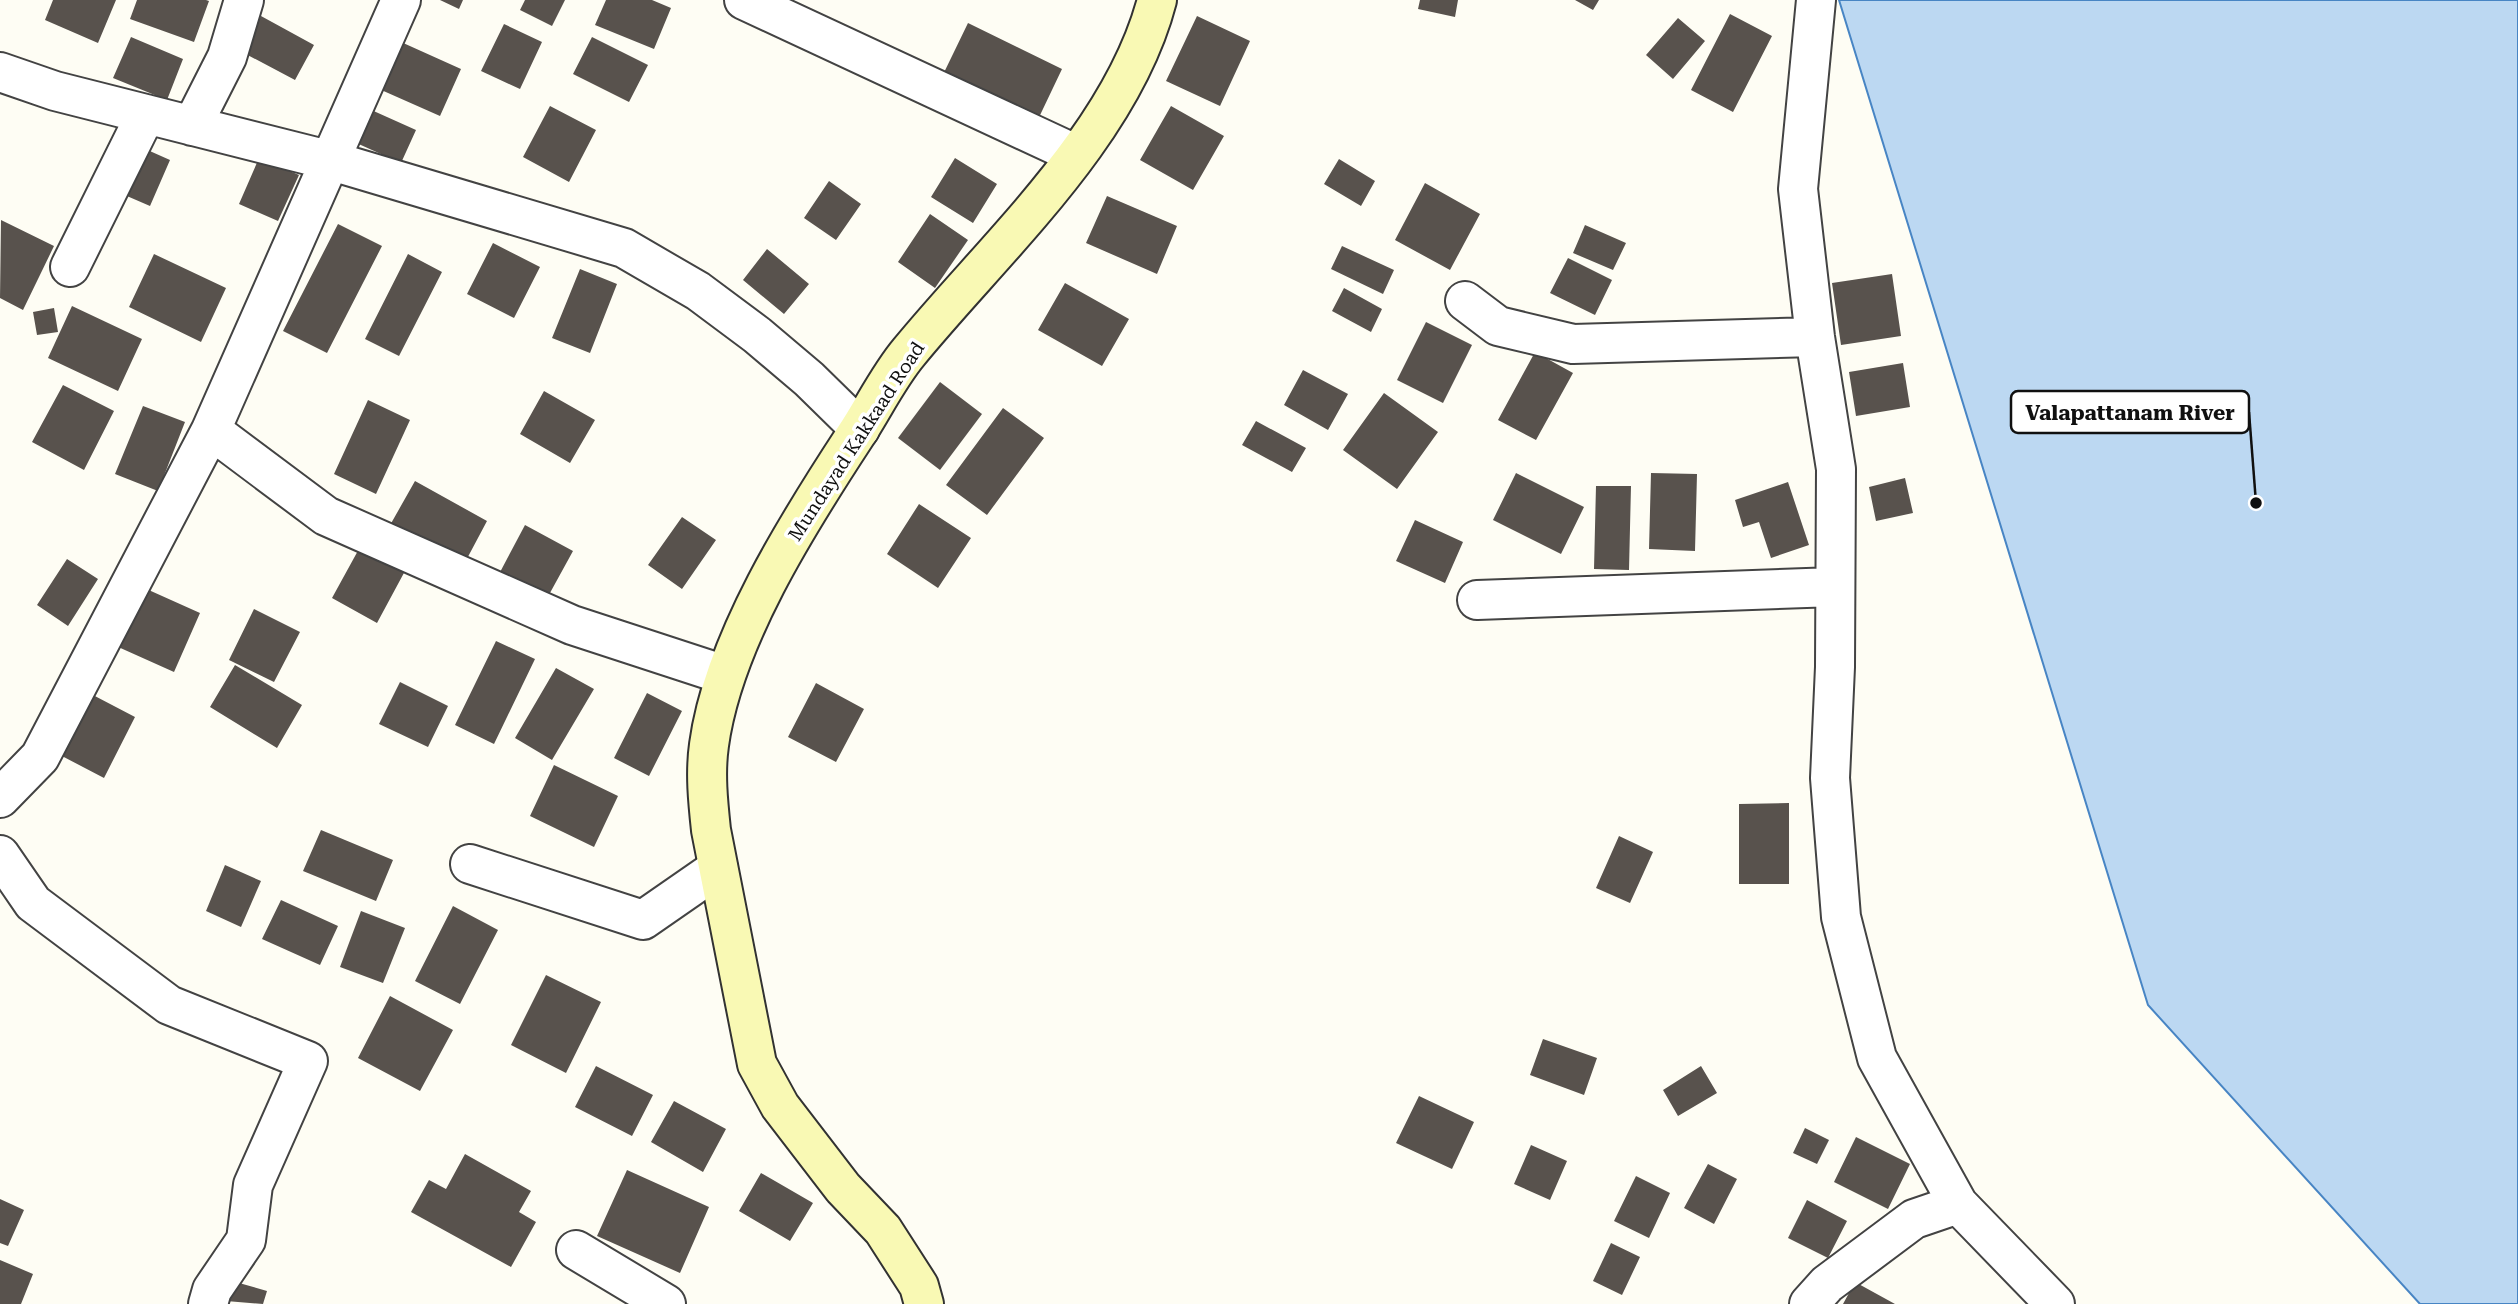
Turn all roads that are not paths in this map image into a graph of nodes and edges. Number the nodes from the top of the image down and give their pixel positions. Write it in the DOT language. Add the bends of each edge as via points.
graph roads {
  1 [pos="244,0"];
  2 [pos="401,0"];
  3 [pos="744,0"];
  4 [pos="1157,0"];
  5 [pos="1816,0"];
  6 [pos="0,72"];
  7 [pos="146,114"];
  8 [pos="192,126"];
  9 [pos="1075,154"];
  10 [pos="332,161"];
  11 [pos="70,267"];
  12 [pos="1465,301"];
  13 [pos="1815,337"];
  14 [pos="860,429"];
  15 [pos="211,430"];
  16 [pos="1835,587"];
  17 [pos="1477,600"];
  18 [pos="725,674"];
  19 [pos="0,798"];
  20 [pos="0,855"];
  21 [pos="470,864"];
  22 [pos="718,868"];
  23 [pos="1958,1204"];
  24 [pos="576,1250"];
  25 [pos="208,1304"];
  26 [pos="666,1304"];
  27 [pos="924,1304"];
  28 [pos="1809,1304"];
  29 [pos="2055,1304"];
  1 -- 8 [label="street" via="227,57"];
  2 -- 10 [label="street"];
  3 -- 9 [label="street"];
  4 -- 9 [label="main road, Mundayad Kakkaad Road" via="1116,100"];
  5 -- 13 [label="street" via="1798,189"];
  6 -- 7 [label="street" via="55,92"];
  7 -- 8 [label="street"];
  7 -- 11 [label="street"];
  8 -- 10 [label="street"];
  9 -- 14 [label="main road, Mundayad Kakkaad Road" via="985,268 908,354"];
  10 -- 14 [label="street" via="624,248 698,291 757,335"];
  10 -- 15 [label="street"];
  12 -- 13 [label="street" via="1498,326 1573,344"];
  13 -- 16 [label="street" via="1836,468"];
  14 -- 18 [label="main road, Mundayad Kakkaad Road" via="809,506"];
  15 -- 18 [label="street" via="326,516 572,625"];
  15 -- 19 [label="street" via="40,757"];
  16 -- 17 [label="street"];
  16 -- 23 [label="street" via="1830,778 1841,918 1877,1058"];
  18 -- 22 [label="main road, Mundayad Kakkaad Road" via="709,745 707,780"];
  20 -- 25 [label="street" via="33,904 169,1005 308,1060 253,1185 246,1240 212,1290"];
  21 -- 22 [label="street" via="643,920"];
  22 -- 27 [label="main road, Mundayad Kakkaad Road" via="757,1064 780,1106 842,1188 883,1230 919,1286"];
  23 -- 28 [label="street" via="1914,1219 1827,1284"];
  23 -- 29 [label="street"];
  24 -- 26 [label="street"];
}
